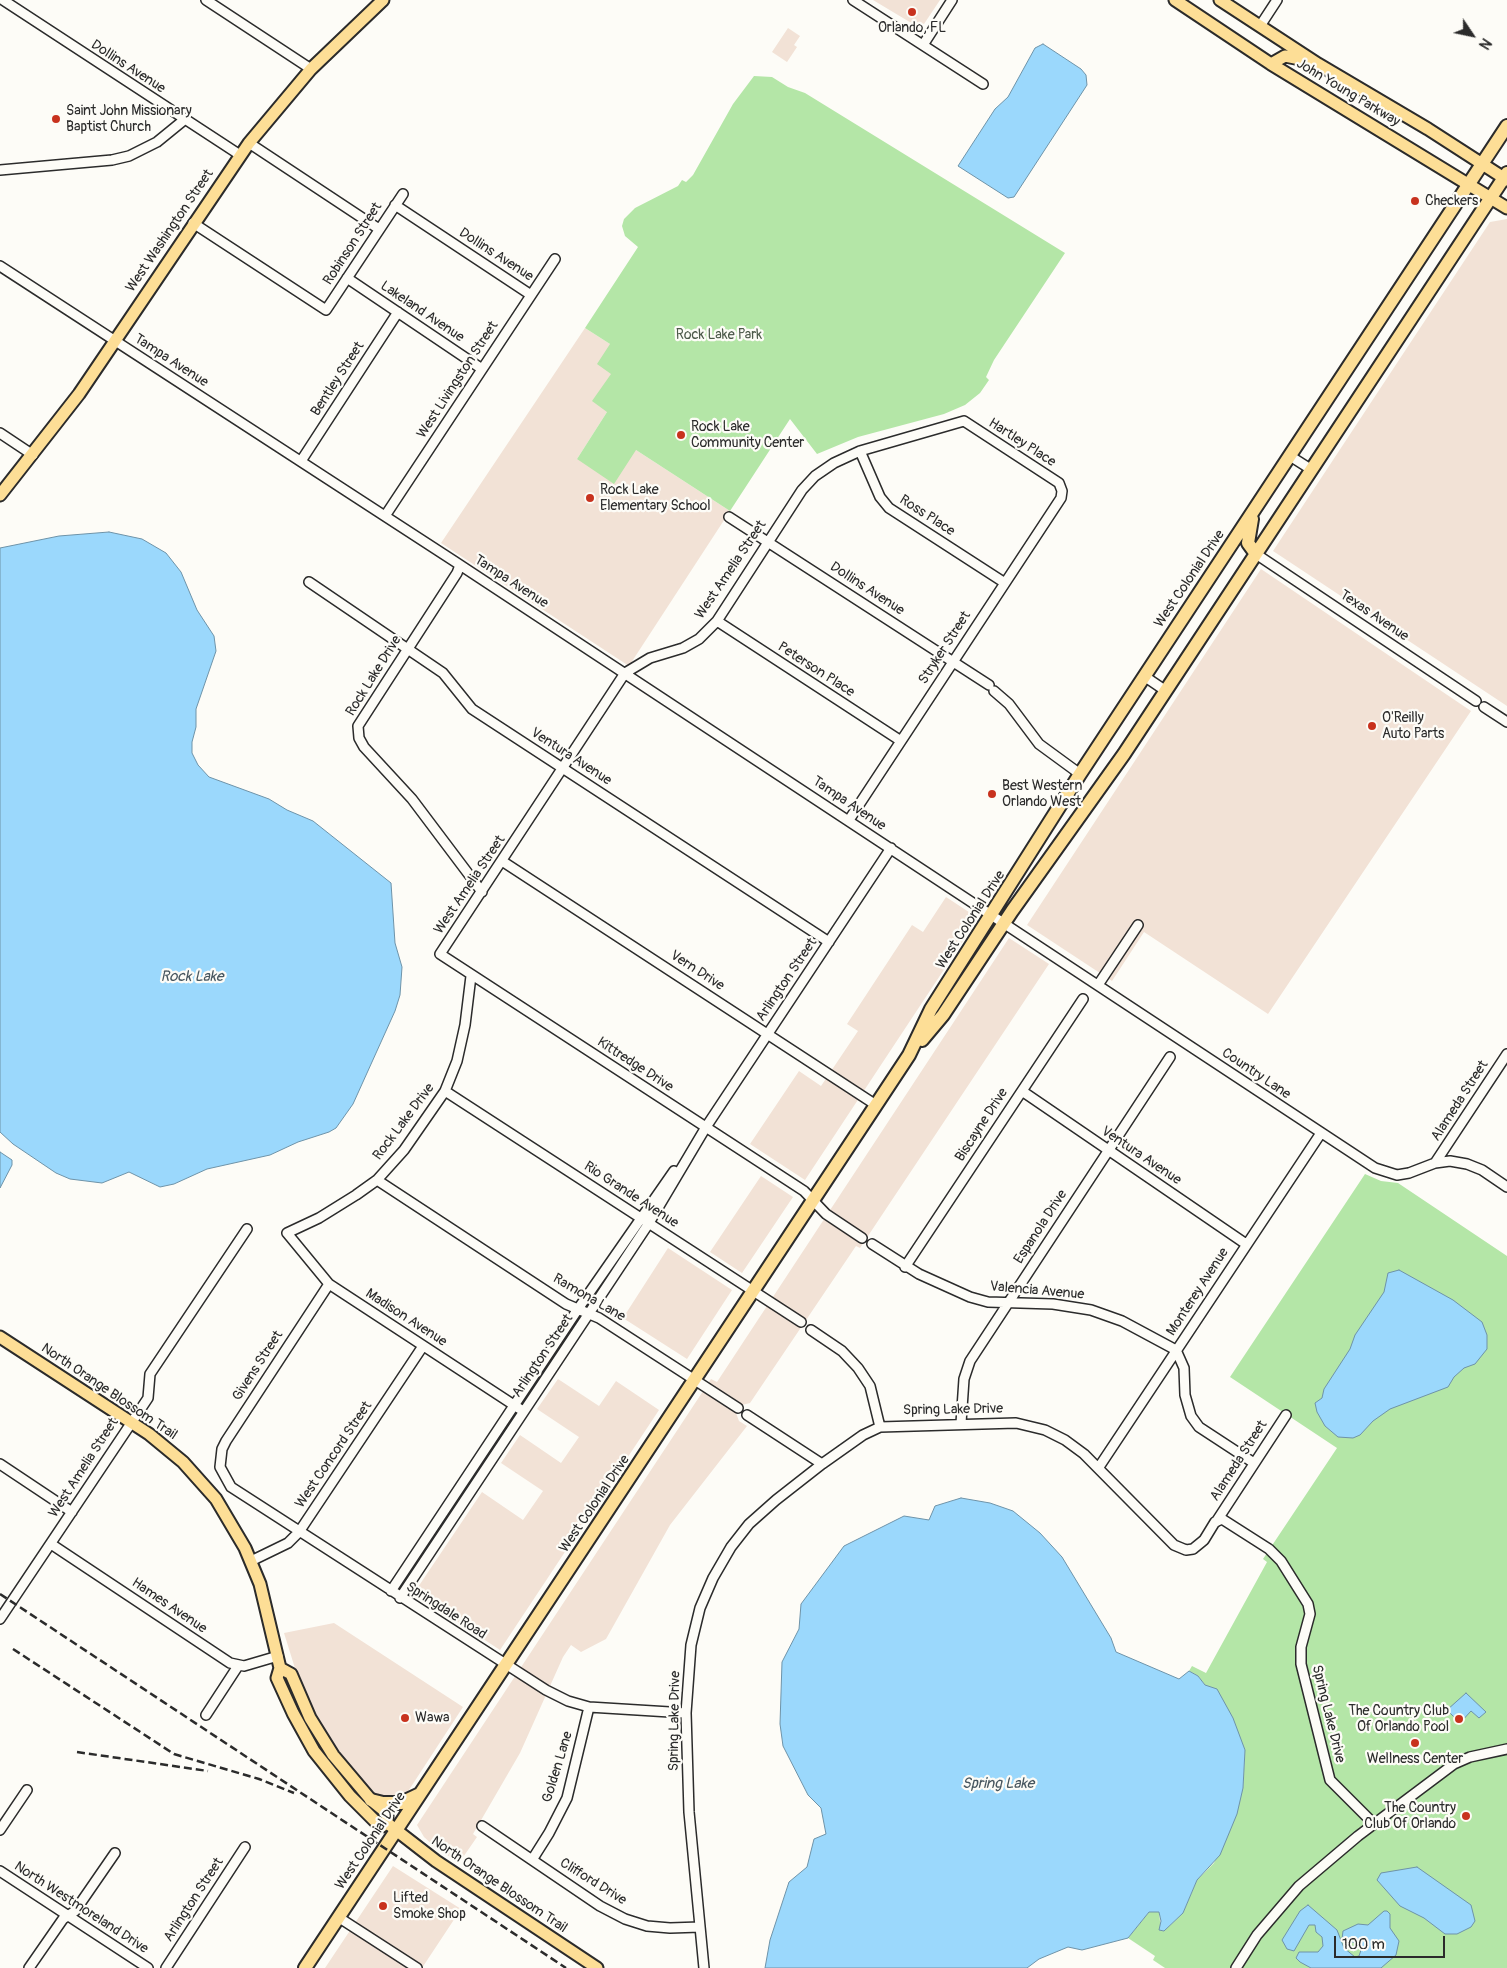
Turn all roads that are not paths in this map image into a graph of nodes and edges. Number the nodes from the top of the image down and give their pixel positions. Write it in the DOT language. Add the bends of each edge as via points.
graph roads {
  1 [pos="3,0"];
  2 [pos="206,0"];
  3 [pos="383,0"];
  4 [pos="853,0"];
  5 [pos="952,0"];
  6 [pos="1175,0"];
  7 [pos="1220,0"];
  8 [pos="1277,0"];
  9 [pos="1260,26"];
  10 [pos="922,45"];
  11 [pos="1271,64"];
  12 [pos="1318,64"];
  13 [pos="311,69"];
  14 [pos="983,84"];
  15 [pos="184,120"];
  16 [pos="1507,126"];
  17 [pos="248,143"];
  18 [pos="240,155"];
  19 [pos="1482,163"];
  20 [pos="0,170"];
  21 [pos="1506,177"];
  22 [pos="1469,183"];
  23 [pos="402,194"];
  24 [pos="1491,198"];
  25 [pos="395,205"];
  26 [pos="1507,208"];
  27 [pos="193,223"];
  28 [pos="379,229"];
  29 [pos="555,259"];
  30 [pos="0,266"];
  31 [pos="347,278"];
  32 [pos="532,295"];
  33 [pos="398,312"];
  34 [pos="115,342"];
  35 [pos="482,369"];
  36 [pos="964,421"];
  37 [pos="0,433"];
  38 [pos="860,451"];
  39 [pos="33,455"];
  40 [pos="1290,456"];
  41 [pos="301,461"];
  42 [pos="1312,470"];
  43 [pos="1062,491"];
  44 [pos="0,495"];
  45 [pos="1255,510"];
  46 [pos="385,516"];
  47 [pos="729,517"];
  48 [pos="768,541"];
  49 [pos="1256,554"];
  50 [pos="460,565"];
  51 [pos="309,582"];
  52 [pos="1004,583"];
  53 [pos="717,621"];
  54 [pos="408,649"];
  55 [pos="953,662"];
  56 [pos="625,673"];
  57 [pos="1144,676"];
  58 [pos="1166,691"];
  59 [pos="1507,722"];
  60 [pos="901,742"];
  61 [pos="563,768"];
  62 [pos="1080,774"];
  63 [pos="848,820"];
  64 [pos="890,848"];
  65 [pos="502,861"];
  66 [pos="482,892"];
  67 [pos="992,914"];
  68 [pos="1005,922"];
  69 [pos="1138,925"];
  70 [pos="829,942"];
  71 [pos="440,954"];
  72 [pos="471,976"];
  73 [pos="1098,985"];
  74 [pos="1083,999"];
  75 [pos="768,1033"];
  76 [pos="1507,1054"];
  77 [pos="909,1055"];
  78 [pos="1170,1057"];
  79 [pos="445,1091"];
  80 [pos="1022,1091"];
  81 [pos="876,1105"];
  82 [pos="706,1127"];
  83 [pos="1321,1133"];
  84 [pos="1108,1150"];
  85 [pos="1435,1163"];
  86 [pos="377,1180"];
  87 [pos="1507,1187"];
  88 [pos="813,1201"];
  89 [pos="640,1217"];
  90 [pos="649,1223"];
  91 [pos="247,1229"];
  92 [pos="286,1233"];
  93 [pos="862,1238"];
  94 [pos="872,1244"];
  95 [pos="1246,1244"];
  96 [pos="905,1267"];
  97 [pos="329,1284"];
  98 [pos="754,1292"];
  99 [pos="1007,1303"];
  100 [pos="578,1309"];
  101 [pos="588,1313"];
  102 [pos="801,1322"];
  103 [pos="812,1330"];
  104 [pos="0,1337"];
  105 [pos="423,1346"];
  106 [pos="1176,1350"];
  107 [pos="695,1380"];
  108 [pos="514,1405"];
  109 [pos="738,1408"];
  110 [pos="523,1411"];
  111 [pos="747,1415"];
  112 [pos="1286,1415"];
  113 [pos="131,1422"];
  114 [pos="961,1423"];
  115 [pos="880,1427"];
  116 [pos="1254,1463"];
  117 [pos="0,1464"];
  118 [pos="822,1464"];
  119 [pos="220,1467"];
  120 [pos="1099,1467"];
  121 [pos="72,1512"];
  122 [pos="1216,1522"];
  123 [pos="299,1532"];
  124 [pos="51,1544"];
  125 [pos="251,1561"];
  126 [pos="391,1591"];
  127 [pos="400,1598"];
  128 [pos="0,1619"];
  129 [pos="279,1662"];
  130 [pos="506,1665"];
  131 [pos="238,1666"];
  132 [pos="589,1707"];
  133 [pos="686,1713"];
  134 [pos="206,1715"];
  135 [pos="1507,1749"];
  136 [pos="28,1790"];
  137 [pos="422,1792"];
  138 [pos="371,1800"];
  139 [pos="1374,1824"];
  140 [pos="482,1826"];
  141 [pos="392,1827"];
  142 [pos="0,1830"];
  143 [pos="245,1847"];
  144 [pos="115,1853"];
  145 [pos="532,1860"];
  146 [pos="0,1871"];
  147 [pos="68,1916"];
  148 [pos="338,1917"];
  149 [pos="700,1927"];
  150 [pos="29,1968"];
  151 [pos="148,1968"];
  152 [pos="166,1968"];
  153 [pos="305,1968"];
  154 [pos="417,1968"];
  155 [pos="597,1968"];
  156 [pos="704,1968"];
  157 [pos="1236,1968"];
  1 -- 15 [label="street, Dollins Avenue"];
  2 -- 13 [label="street"];
  3 -- 13 [label="main road, West Washington Street"];
  4 -- 10 [label="street"];
  5 -- 10 [label="street"];
  6 -- 11 [label="main road, John Young Parkway"];
  7 -- 9 [label="main road, John Young Parkway"];
  8 -- 9 [label="street"];
  9 -- 12 [label="main road, John Young Parkway"];
  10 -- 14 [label="street"];
  11 -- 12 [label="main road" via="1286,56"];
  11 -- 22 [label="main road, John Young Parkway"];
  12 -- 19 [label="main road, John Young Parkway"];
  13 -- 17 [label="main road, West Washington Street"];
  15 -- 18 [label="street, Dollins Avenue"];
  15 -- 20 [label="street" via="157,142 129,156"];
  16 -- 19 [label="highway, West Colonial Drive"];
  17 -- 18 [label="main road, West Washington Street"];
  17 -- 28 [label="street"];
  18 -- 27 [label="main road, West Washington Street"];
  19 -- 21 [label="main road, John Young Parkway"];
  19 -- 22 [label="highway, West Colonial Drive"];
  21 -- 24 [label="highway, West Colonial Drive"];
  22 -- 24 [label="main road, John Young Parkway"];
  22 -- 40 [label="highway, West Colonial Drive"];
  23 -- 25 [label="street, Robinson Street"];
  24 -- 26 [label="main road, John Young Parkway"];
  24 -- 42 [label="highway, West Colonial Drive"];
  25 -- 28 [label="street, Robinson Street"];
  25 -- 32 [label="street, Dollins Avenue"];
  27 -- 31 [label="street, Robinson Street" via="326,310"];
  27 -- 34 [label="main road, West Washington Street"];
  28 -- 31 [label="street, Robinson Street"];
  29 -- 32 [label="street, West Livingston Street"];
  30 -- 34 [label="street, Tampa Avenue"];
  31 -- 33 [label="street, Lakeland Avenue"];
  32 -- 35 [label="street, West Livingston Street"];
  33 -- 35 [label="street, Lakeland Avenue"];
  33 -- 41 [label="street, Bentley Street"];
  34 -- 39 [label="main road, West Washington Street"];
  34 -- 41 [label="street, Tampa Avenue"];
  35 -- 46 [label="street, West Livingston Street"];
  36 -- 38 [label="street, West Amelia Street"];
  36 -- 43 [label="street, Hartley Place" via="1059,483"];
  37 -- 39 [label="street"];
  38 -- 48 [label="street, West Amelia Street" via="815,476"];
  38 -- 52 [label="street, Ross Place" via="880,497 889,508"];
  39 -- 44 [label="main road, West Washington Street"];
  40 -- 42 [label="street"];
  40 -- 45 [label="highway, West Colonial Drive"];
  41 -- 46 [label="street, Tampa Avenue"];
  42 -- 49 [label="highway, West Colonial Drive"];
  43 -- 52 [label="street, Stryker Street" via="1061,498"];
  45 -- 49 [label="highway" via="1248,544"];
  45 -- 57 [label="highway, West Colonial Drive"];
  46 -- 50 [label="street, Tampa Avenue"];
  47 -- 48 [label="street, Dollins Avenue"];
  48 -- 53 [label="street, West Amelia Street"];
  48 -- 55 [label="street, Dollins Avenue"];
  49 -- 58 [label="highway, West Colonial Drive"];
  49 -- 59 [label="street, Texas Avenue"];
  50 -- 54 [label="street, Rock Lake Drive"];
  50 -- 56 [label="street, Tampa Avenue"];
  51 -- 54 [label="street, Ventura Avenue"];
  52 -- 55 [label="street, Stryker Street"];
  53 -- 56 [label="street, West Amelia Street" via="699,639 683,648 650,658"];
  53 -- 60 [label="street, Peterson Place"];
  54 -- 61 [label="street, Ventura Avenue" via="443,673 472,710"];
  54 -- 66 [label="street, Rock Lake Drive" via="361,719 359,738 432,825"];
  55 -- 60 [label="street, Stryker Street"];
  55 -- 62 [label="street, Dollins Avenue" via="992,688 1009,704 1038,744"];
  56 -- 61 [label="street, West Amelia Street"];
  56 -- 63 [label="street, Tampa Avenue"];
  57 -- 58 [label="street"];
  57 -- 62 [label="highway, West Colonial Drive"];
  58 -- 68 [label="highway, West Colonial Drive"];
  60 -- 63 [label="street, Stryker Street"];
  61 -- 65 [label="street, West Amelia Street"];
  61 -- 70 [label="street, Ventura Avenue"];
  62 -- 67 [label="highway, West Colonial Drive"];
  63 -- 64 [label="street, Tampa Avenue"];
  64 -- 67 [label="street, Tampa Avenue"];
  64 -- 70 [label="street, Arlington Street"];
  65 -- 66 [label="street, West Amelia Street"];
  65 -- 75 [label="street, Vern Drive"];
  66 -- 71 [label="street, West Amelia Street"];
  67 -- 68 [label="street, Tampa Avenue"];
  67 -- 77 [label="highway, West Colonial Drive" via="931,1009"];
  68 -- 73 [label="street, Country Lane"];
  68 -- 77 [label="highway, West Colonial Drive" via="943,1015"];
  69 -- 73 [label="street"];
  70 -- 75 [label="street, Arlington Street"];
  71 -- 72 [label="street, Kittredge Drive"];
  72 -- 79 [label="street, Rock Lake Drive" via="465,1025"];
  72 -- 82 [label="street, Kittredge Drive"];
  73 -- 83 [label="street, Country Lane"];
  74 -- 80 [label="street, Biscayne Drive"];
  75 -- 81 [label="street, Vern Drive"];
  75 -- 82 [label="street, Arlington Street"];
  76 -- 85 [label="street, Alameda Street"];
  77 -- 81 [label="highway, West Colonial Drive"];
  78 -- 84 [label="street, Espanola Drive"];
  79 -- 86 [label="street, Rock Lake Drive" via="404,1150"];
  79 -- 89 [label="street, Rio Grande Avenue"];
  80 -- 84 [label="street, Ventura Avenue"];
  80 -- 96 [label="street, Biscayne Drive"];
  81 -- 88 [label="highway, West Colonial Drive"];
  82 -- 88 [label="street, Kittredge Drive" via="804,1191"];
  82 -- 89 [label="street, Arlington Street"];
  82 -- 90 [label="street, Arlington Street"];
  83 -- 85 [label="street, Country Lane" via="1385,1173 1409,1173"];
  83 -- 95 [label="street, Monterey Avenue"];
  84 -- 95 [label="street, Ventura Avenue"];
  84 -- 99 [label="street, Espanola Drive"];
  85 -- 87 [label="street, Country Lane" via="1467,1164"];
  86 -- 92 [label="street, Rock Lake Drive" via="326,1214"];
  86 -- 100 [label="street, Ramona Lane"];
  88 -- 93 [label="street" via="826,1214"];
  88 -- 98 [label="highway, West Colonial Drive"];
  89 -- 90 [label="street, Rio Grande Avenue"];
  89 -- 100 [label="street, Arlington Street"];
  90 -- 98 [label="street, Rio Grande Avenue"];
  90 -- 101 [label="street, Arlington Street"];
  91 -- 113 [label="street, West Amelia Street" via="150,1374 148,1398"];
  92 -- 97 [label="street, Madison Avenue"];
  94 -- 96 [label="street, Valencia Avenue"];
  95 -- 106 [label="street, Monterey Avenue"];
  96 -- 99 [label="street, Valencia Avenue" via="970,1297"];
  97 -- 105 [label="street, Madison Avenue"];
  97 -- 119 [label="street, Givens Street" via="227,1439"];
  98 -- 102 [label="street, Rio Grande Avenue"];
  98 -- 107 [label="highway, West Colonial Drive"];
  99 -- 106 [label="street, Valencia Avenue" via="1053,1304 1091,1310 1122,1321"];
  99 -- 114 [label="street, Espanola Drive" via="970,1362 964,1379"];
  100 -- 101 [label="street, Ramona Lane"];
  100 -- 108 [label="street, Arlington Street"];
  101 -- 107 [label="street, Ramona Lane"];
  101 -- 110 [label="street, Arlington Street"];
  103 -- 115 [label="street" via="842,1351 858,1368 870,1386"];
  104 -- 113 [label="main road, North Orange Blossom Trail"];
  105 -- 108 [label="street, Madison Avenue"];
  105 -- 123 [label="street, West Concord Street"];
  106 -- 116 [label="street" via="1184,1368 1185,1396 1191,1416 1199,1427"];
  106 -- 120 [label="street, Monterey Avenue"];
  107 -- 109 [label="street, Ramona Lane"];
  107 -- 130 [label="highway, West Colonial Drive"];
  108 -- 110 [label="street, Madison Avenue"];
  108 -- 126 [label="street, Arlington Street"];
  110 -- 127 [label="street, Arlington Street"];
  111 -- 118 [label="street"];
  112 -- 116 [label="street, Alameda Street"];
  113 -- 121 [label="street, West Amelia Street"];
  113 -- 125 [label="main road, North Orange Blossom Trail" via="166,1447 206,1487 227,1515"];
  114 -- 115 [label="street, Spring Lake Drive"];
  114 -- 120 [label="street, Spring Lake Drive" via="1016,1423 1045,1430 1065,1440"];
  115 -- 118 [label="street, Spring Lake Drive"];
  116 -- 122 [label="street, Alameda Street"];
  117 -- 121 [label="street"];
  118 -- 133 [label="street, Spring Lake Drive" via="749,1524 713,1578 700,1608 691,1645"];
  119 -- 123 [label="street, Springdale Road" via="231,1487"];
  120 -- 122 [label="street, Spring Lake Drive" via="1181,1549 1198,1546"];
  121 -- 124 [label="street, West Amelia Street"];
  122 -- 139 [label="street, Spring Lake Drive" via="1226,1520 1270,1549 1304,1593 1310,1614 1301,1664 1330,1780"];
  123 -- 125 [label="street, West Concord Street" via="288,1543"];
  123 -- 126 [label="street, Springdale Road"];
  124 -- 128 [label="street, West Amelia Street"];
  124 -- 131 [label="street, Hames Avenue"];
  125 -- 129 [label="main road, North Orange Blossom Trail" via="267,1608"];
  126 -- 127 [label="street, Springdale Road"];
  127 -- 130 [label="street, Springdale Road"];
  129 -- 131 [label="street"];
  129 -- 138 [label="main road, North Orange Blossom Trail" via="291,1674 310,1718 333,1755"];
  129 -- 141 [label="main road, North Orange Blossom Trail" via="278,1678 314,1751 350,1796 377,1823"];
  130 -- 132 [label="street, Springdale Road" via="546,1690"];
  130 -- 137 [label="highway, West Colonial Drive"];
  131 -- 134 [label="street"];
  132 -- 133 [label="street, Springdale Road"];
  132 -- 145 [label="street, Golden Lane" via="566,1798"];
  133 -- 149 [label="street, Spring Lake Drive" via="689,1812"];
  135 -- 139 [label="street" via="1454,1764"];
  136 -- 142 [label="street"];
  137 -- 138 [label="highway" via="401,1802 383,1804"];
  137 -- 141 [label="highway, West Colonial Drive"];
  138 -- 141 [label="main road, North Orange Blossom Trail" via="387,1813"];
  139 -- 157 [label="street" via="1300,1886 1257,1935"];
  140 -- 145 [label="street, Clifford Drive"];
  141 -- 148 [label="highway, West Colonial Drive"];
  141 -- 155 [label="main road, North Orange Blossom Trail" via="436,1861"];
  143 -- 152 [label="street, Arlington Street"];
  144 -- 147 [label="street" via="75,1911"];
  145 -- 149 [label="street, Clifford Drive" via="600,1906 626,1919 647,1926"];
  146 -- 147 [label="street, North Westmoreland Drive"];
  147 -- 150 [label="street"];
  147 -- 151 [label="street, North Westmoreland Drive"];
  148 -- 153 [label="highway, West Colonial Drive"];
  148 -- 154 [label="street"];
  149 -- 156 [label="street, Spring Lake Drive"];
}
